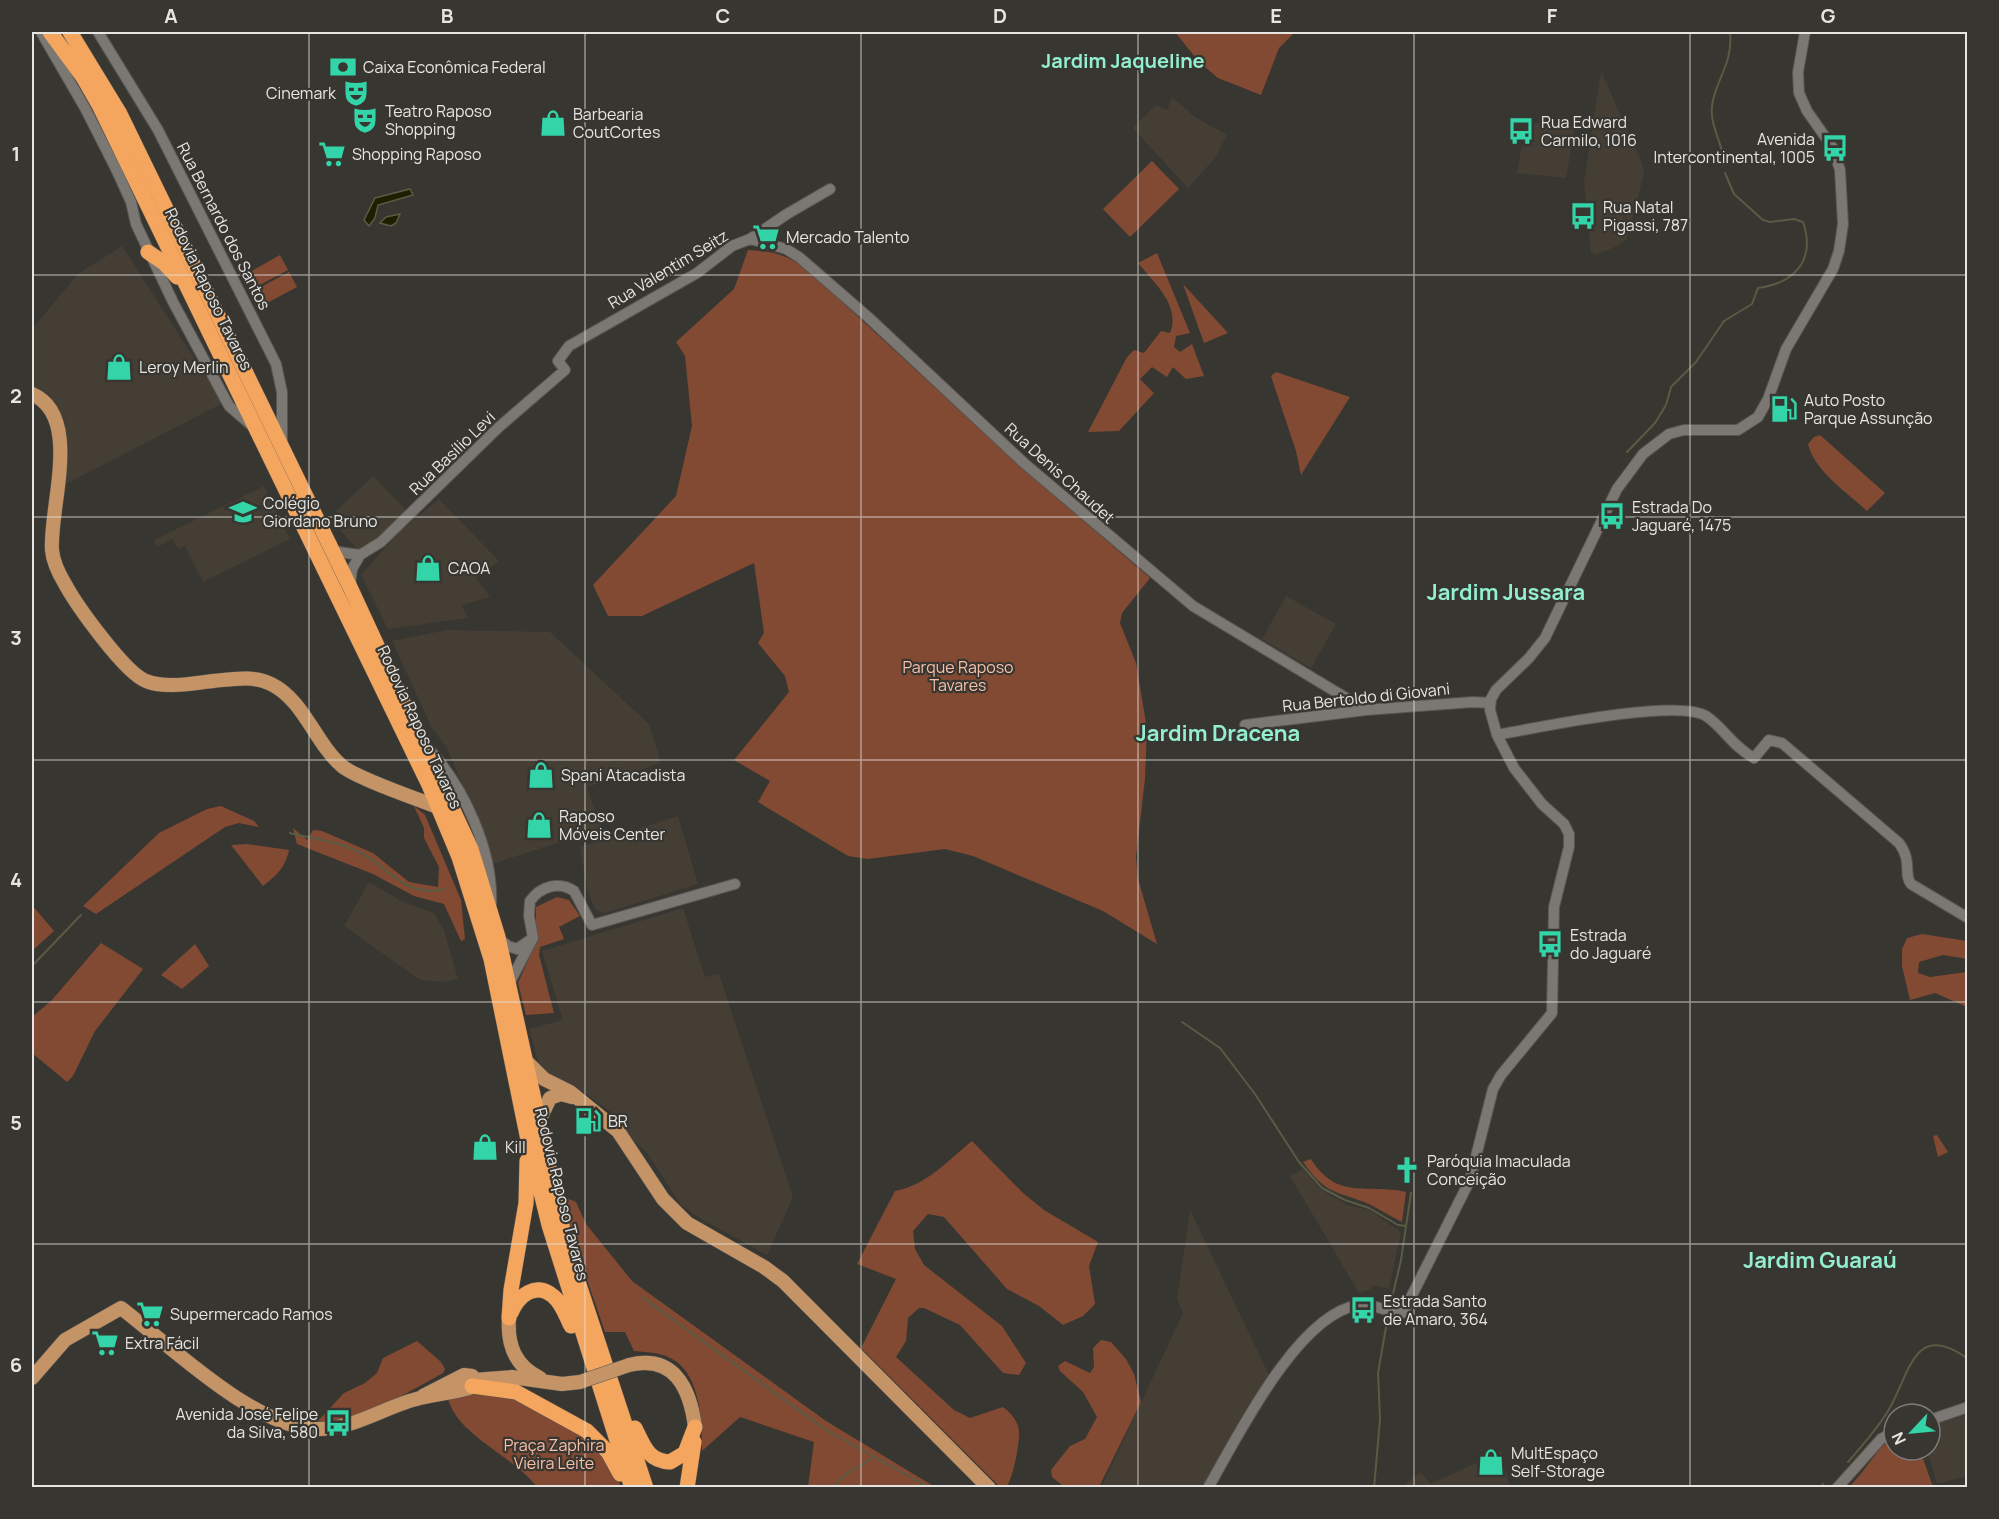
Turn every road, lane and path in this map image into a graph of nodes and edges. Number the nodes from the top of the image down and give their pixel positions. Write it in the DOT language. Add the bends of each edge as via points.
graph roads {
  1 [pos="41,32"];
  2 [pos="50,32"];
  3 [pos="70,32"];
  4 [pos="98,32"];
  5 [pos="1805,32"];
  6 [pos="830,189"];
  7 [pos="750,239"];
  8 [pos="148,252"];
  9 [pos="198,307"];
  10 [pos="561,366"];
  11 [pos="32,394"];
  12 [pos="258,431"];
  13 [pos="282,448"];
  14 [pos="332,551"];
  15 [pos="360,555"];
  16 [pos="350,587"];
  17 [pos="1490,703"];
  18 [pos="1366,710"];
  19 [pos="1245,725"];
  20 [pos="1497,735"];
  21 [pos="429,785"];
  22 [pos="410,795"];
  23 [pos="438,807"];
  24 [pos="735,884"];
  25 [pos="1968,918"];
  26 [pos="498,937"];
  27 [pos="533,938"];
  28 [pos="509,984"];
  29 [pos="525,1060"];
  30 [pos="575,1097"];
  31 [pos="539,1121"];
  32 [pos="528,1140"];
  33 [pos="509,1318"];
  34 [pos="589,1354"];
  35 [pos="32,1378"];
  36 [pos="548,1382"];
  37 [pos="473,1383"];
  38 [pos="615,1390"];
  39 [pos="1968,1407"];
  40 [pos="1942,1416"];
  41 [pos="695,1427"];
  42 [pos="1882,1438"];
  43 [pos="627,1488"];
  44 [pos="632,1488"];
  45 [pos="646,1488"];
  46 [pos="687,1488"];
  47 [pos="989,1488"];
  48 [pos="1208,1488"];
  49 [pos="1837,1488"];
  1 -- 8 [label="street" via="116,169"];
  2 -- 9 [label="highway, Rodovia Raposo Tavares" via="99,105"];
  3 -- 13 [label="highway, Rodovia Raposo Tavares" via="120,114"];
  4 -- 13 [label="street, Rua Bernardo dos Santos" via="163,139 276,364 282,392"];
  5 -- 17 [label="street" via="1798,72 1799,93 1840,170 1843,224 1839,251 1827,282 1786,350 1764,408 1750,424 1738,430 1684,430 1658,440 1643,454 1617,489 1545,638 1496,690"];
  6 -- 7 [label="street, Rua Valentim Seitz"];
  7 -- 10 [label="street, Rua Valentim Seitz" via="732,246 697,273 569,346"];
  7 -- 18 [label="street, Rua Denis Chaudet" via="786,249 799,257 1024,463 1200,612"];
  8 -- 9 [label="highway" via="172,269"];
  8 -- 12 [label="street" via="229,406"];
  9 -- 12 [label="highway, Rodovia Raposo Tavares"];
  10 -- 15 [label="street, Rua Basílio Levi" via="381,542"];
  11 -- 22 [label="main road" via="49,407 60,429 53,530 55,563 68,590 123,662 147,682 245,678 272,684 294,702 342,766"];
  12 -- 21 [label="highway, Rodovia Raposo Tavares"];
  13 -- 14 [label="highway, Rodovia Raposo Tavares"];
  14 -- 15 [label="street"];
  14 -- 16 [label="highway, Rodovia Raposo Tavares"];
  15 -- 16 [label="street" via="352,569"];
  16 -- 26 [label="highway, Rodovia Raposo Tavares" via="471,849"];
  17 -- 18 [label="street, Rua Bertoldo di Giovani"];
  17 -- 20 [label="street"];
  18 -- 19 [label="street, Rua Bertoldo di Giovani"];
  20 -- 25 [label="street" via="1671,710 1705,715 1754,758 1769,740 1782,743 1899,843 1909,861 1907,879 1911,884"];
  20 -- 48 [label="street" via="1519,774 1569,834 1554,907 1552,1013 1493,1089 1470,1180 1404,1313 1360,1305 1342,1312 1304,1339 1270,1383"];
  21 -- 22 [label="main road"];
  21 -- 23 [label="highway, Rodovia Raposo Tavares"];
  22 -- 23 [label="main road"];
  23 -- 32 [label="highway, Rodovia Raposo Tavares" via="465,875 491,959"];
  24 -- 27 [label="street" via="592,925 574,891 558,885 548,887 530,901"];
  26 -- 27 [label="street" via="517,949"];
  26 -- 28 [label="highway, Rodovia Raposo Tavares"];
  27 -- 28 [label="street"];
  28 -- 29 [label="highway, Rodovia Raposo Tavares"];
  29 -- 30 [label="main road" via="544,1079"];
  29 -- 31 [label="highway, Rodovia Raposo Tavares"];
  30 -- 31 [label="main road" via="561,1094 549,1098"];
  30 -- 47 [label="main road" via="618,1131 676,1214 783,1281"];
  31 -- 38 [label="highway, Rodovia Raposo Tavares" via="567,1248"];
  32 -- 33 [label="highway" via="526,1203"];
  32 -- 34 [label="highway, Rodovia Raposo Tavares" via="551,1235"];
  33 -- 34 [label="highway" via="522,1296 537,1290 547,1292 555,1297"];
  33 -- 36 [label="main road" via="508,1335 516,1359"];
  34 -- 44 [label="highway, Rodovia Raposo Tavares"];
  35 -- 37 [label="main road" via="65,1340 121,1308 239,1400 276,1421 317,1429 337,1427 441,1390"];
  36 -- 37 [label="main road" via="502,1376"];
  36 -- 41 [label="main road, bridge" via="580,1382 629,1365 656,1364 674,1374 689,1396"];
  37 -- 43 [label="highway" via="516,1392 587,1431 608,1452"];
  38 -- 41 [label="highway" via="654,1459 678,1459 685,1453"];
  38 -- 45 [label="highway, Rodovia Raposo Tavares"];
  39 -- 40 [label="street"];
  41 -- 46 [label="highway"];
  42 -- 49 [label="street"];
}
